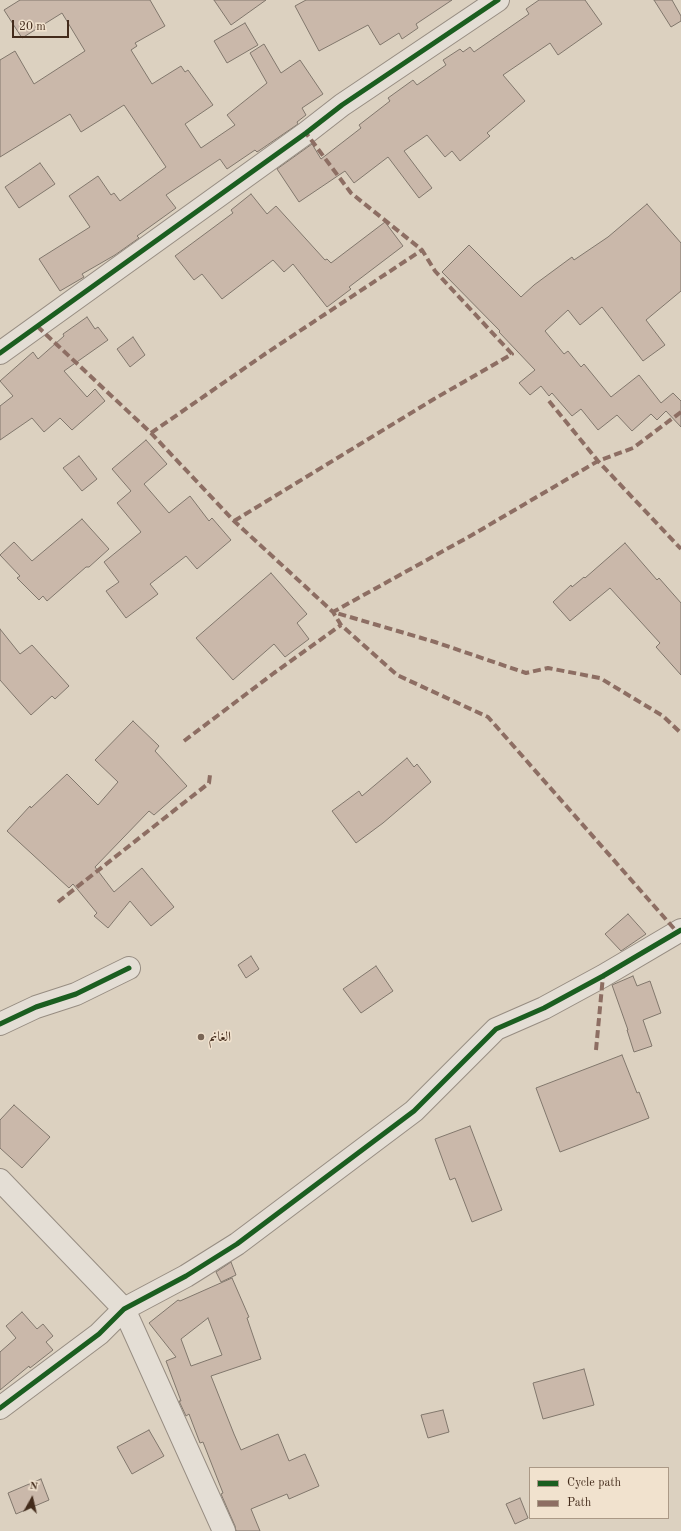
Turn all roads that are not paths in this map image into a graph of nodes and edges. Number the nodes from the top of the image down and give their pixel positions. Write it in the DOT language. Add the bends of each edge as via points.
graph roads {
  1 [pos="498,0"];
  2 [pos="0,352"];
  3 [pos="681,930"];
  4 [pos="129,968"];
  5 [pos="0,1024"];
  6 [pos="0,1180"];
  7 [pos="124,1309"];
  8 [pos="0,1408"];
  9 [pos="224,1531"];
  1 -- 2 [label="street" via="342,105"];
  3 -- 7 [label="street" via="551,1005 496,1029 414,1111 364,1150 238,1244 186,1276"];
  4 -- 5 [label="street" via="76,994 36,1007"];
  6 -- 7 [label="street"];
  7 -- 8 [label="street" via="99,1334"];
  7 -- 9 [label="street"];
}
